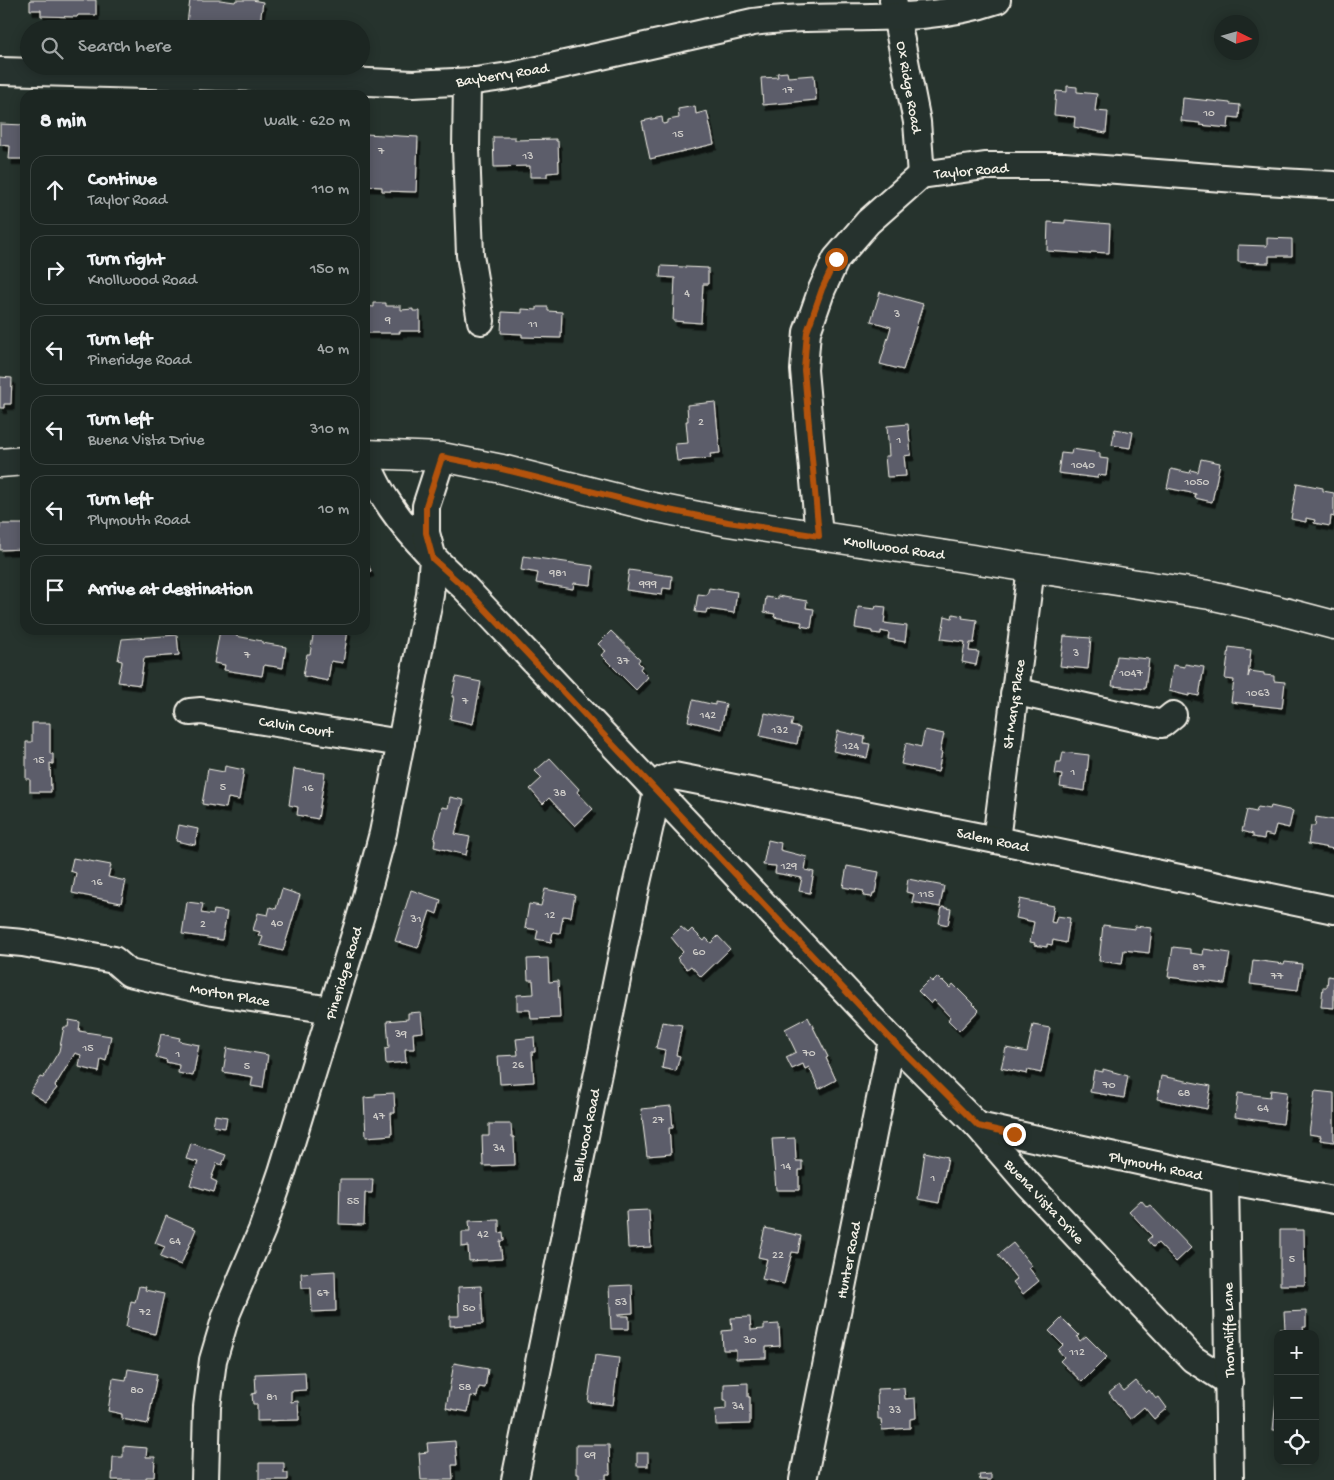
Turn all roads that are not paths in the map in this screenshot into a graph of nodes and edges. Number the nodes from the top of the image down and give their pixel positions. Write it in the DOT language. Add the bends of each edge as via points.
graph roads {
  1 [pos="997,0"];
  2 [pos="895,8"];
  3 [pos="0,70"];
  4 [pos="20,71"];
  5 [pos="162,75"];
  6 [pos="467,82"];
  7 [pos="921,175"];
  8 [pos="1334,185"];
  9 [pos="481,321"];
  10 [pos="370,454"];
  11 [pos="442,457"];
  12 [pos="20,461"];
  13 [pos="0,463"];
  14 [pos="370,470"];
  15 [pos="819,536"];
  16 [pos="433,559"];
  17 [pos="1031,568"];
  18 [pos="1334,625"];
  19 [pos="1014,694"];
  20 [pos="190,712"];
  21 [pos="1173,715"];
  22 [pos="401,743"];
  23 [pos="657,791"];
  24 [pos="996,840"];
  25 [pos="1334,910"];
  26 [pos="0,942"];
  27 [pos="332,1010"];
  28 [pos="892,1040"];
  29 [pos="978,1126"];
  30 [pos="1225,1180"];
  31 [pos="1334,1200"];
  32 [pos="1229,1382"];
  33 [pos="205,1480"];
  34 [pos="515,1480"];
  35 [pos="804,1480"];
  36 [pos="1230,1480"];
  1 -- 2 [label="street, Bayberry Road" via="934,14"];
  2 -- 6 [label="street, Bayberry Road" via="753,22 516,75"];
  2 -- 7 [label="street, Ox Ridge Road" via="918,122"];
  3 -- 4 [label="street, Bayberry Road"];
  5 -- 6 [label="street, Bayberry Road" via="413,84"];
  6 -- 9 [label="street" via="470,256"];
  7 -- 8 [label="street, Taylor Road" via="985,166 1064,166"];
  7 -- 15 [label="street, Taylor Road" via="868,222 836,259 807,332 804,370"];
  10 -- 11 [label="main road, Knollwood Road"];
  11 -- 15 [label="main road, Knollwood Road" via="654,507"];
  11 -- 16 [label="street, Pineridge Road" via="426,506 426,533"];
  12 -- 13 [label="main road"];
  14 -- 16 [label="street, Buena Vista Drive" via="385,498"];
  15 -- 17 [label="main road, Knollwood Road"];
  16 -- 22 [label="street, Pineridge Road" via="430,595"];
  16 -- 23 [label="street, Buena Vista Drive" via="465,588"];
  17 -- 18 [label="main road, Knollwood Road" via="1210,594"];
  17 -- 19 [label="street, St Marys Place"];
  19 -- 21 [label="street" via="1027,694 1162,724"];
  19 -- 24 [label="street, St Marys Place"];
  20 -- 22 [label="street, Calvin Court" via="201,711"];
  22 -- 27 [label="street, Pineridge Road" via="383,833"];
  23 -- 24 [label="street, Salem Road" via="664,779 674,776"];
  23 -- 28 [label="street, Buena Vista Drive"];
  23 -- 34 [label="street, Bellwood Road"];
  24 -- 25 [label="street, Salem Road"];
  26 -- 27 [label="street, Morton Place" via="23,943 114,960 129,973 212,992"];
  27 -- 33 [label="street, Pineridge Road" via="279,1180 227,1313 213,1360 207,1407"];
  28 -- 29 [label="street, Buena Vista Drive"];
  28 -- 35 [label="street, Hunter Road"];
  29 -- 30 [label="street, Plymouth Road"];
  29 -- 32 [label="street, Buena Vista Drive" via="1193,1360"];
  30 -- 31 [label="street, Plymouth Road"];
  30 -- 32 [label="street, Thorncliffe Lane"];
  32 -- 36 [label="street, Thorncliffe Lane"];
}
